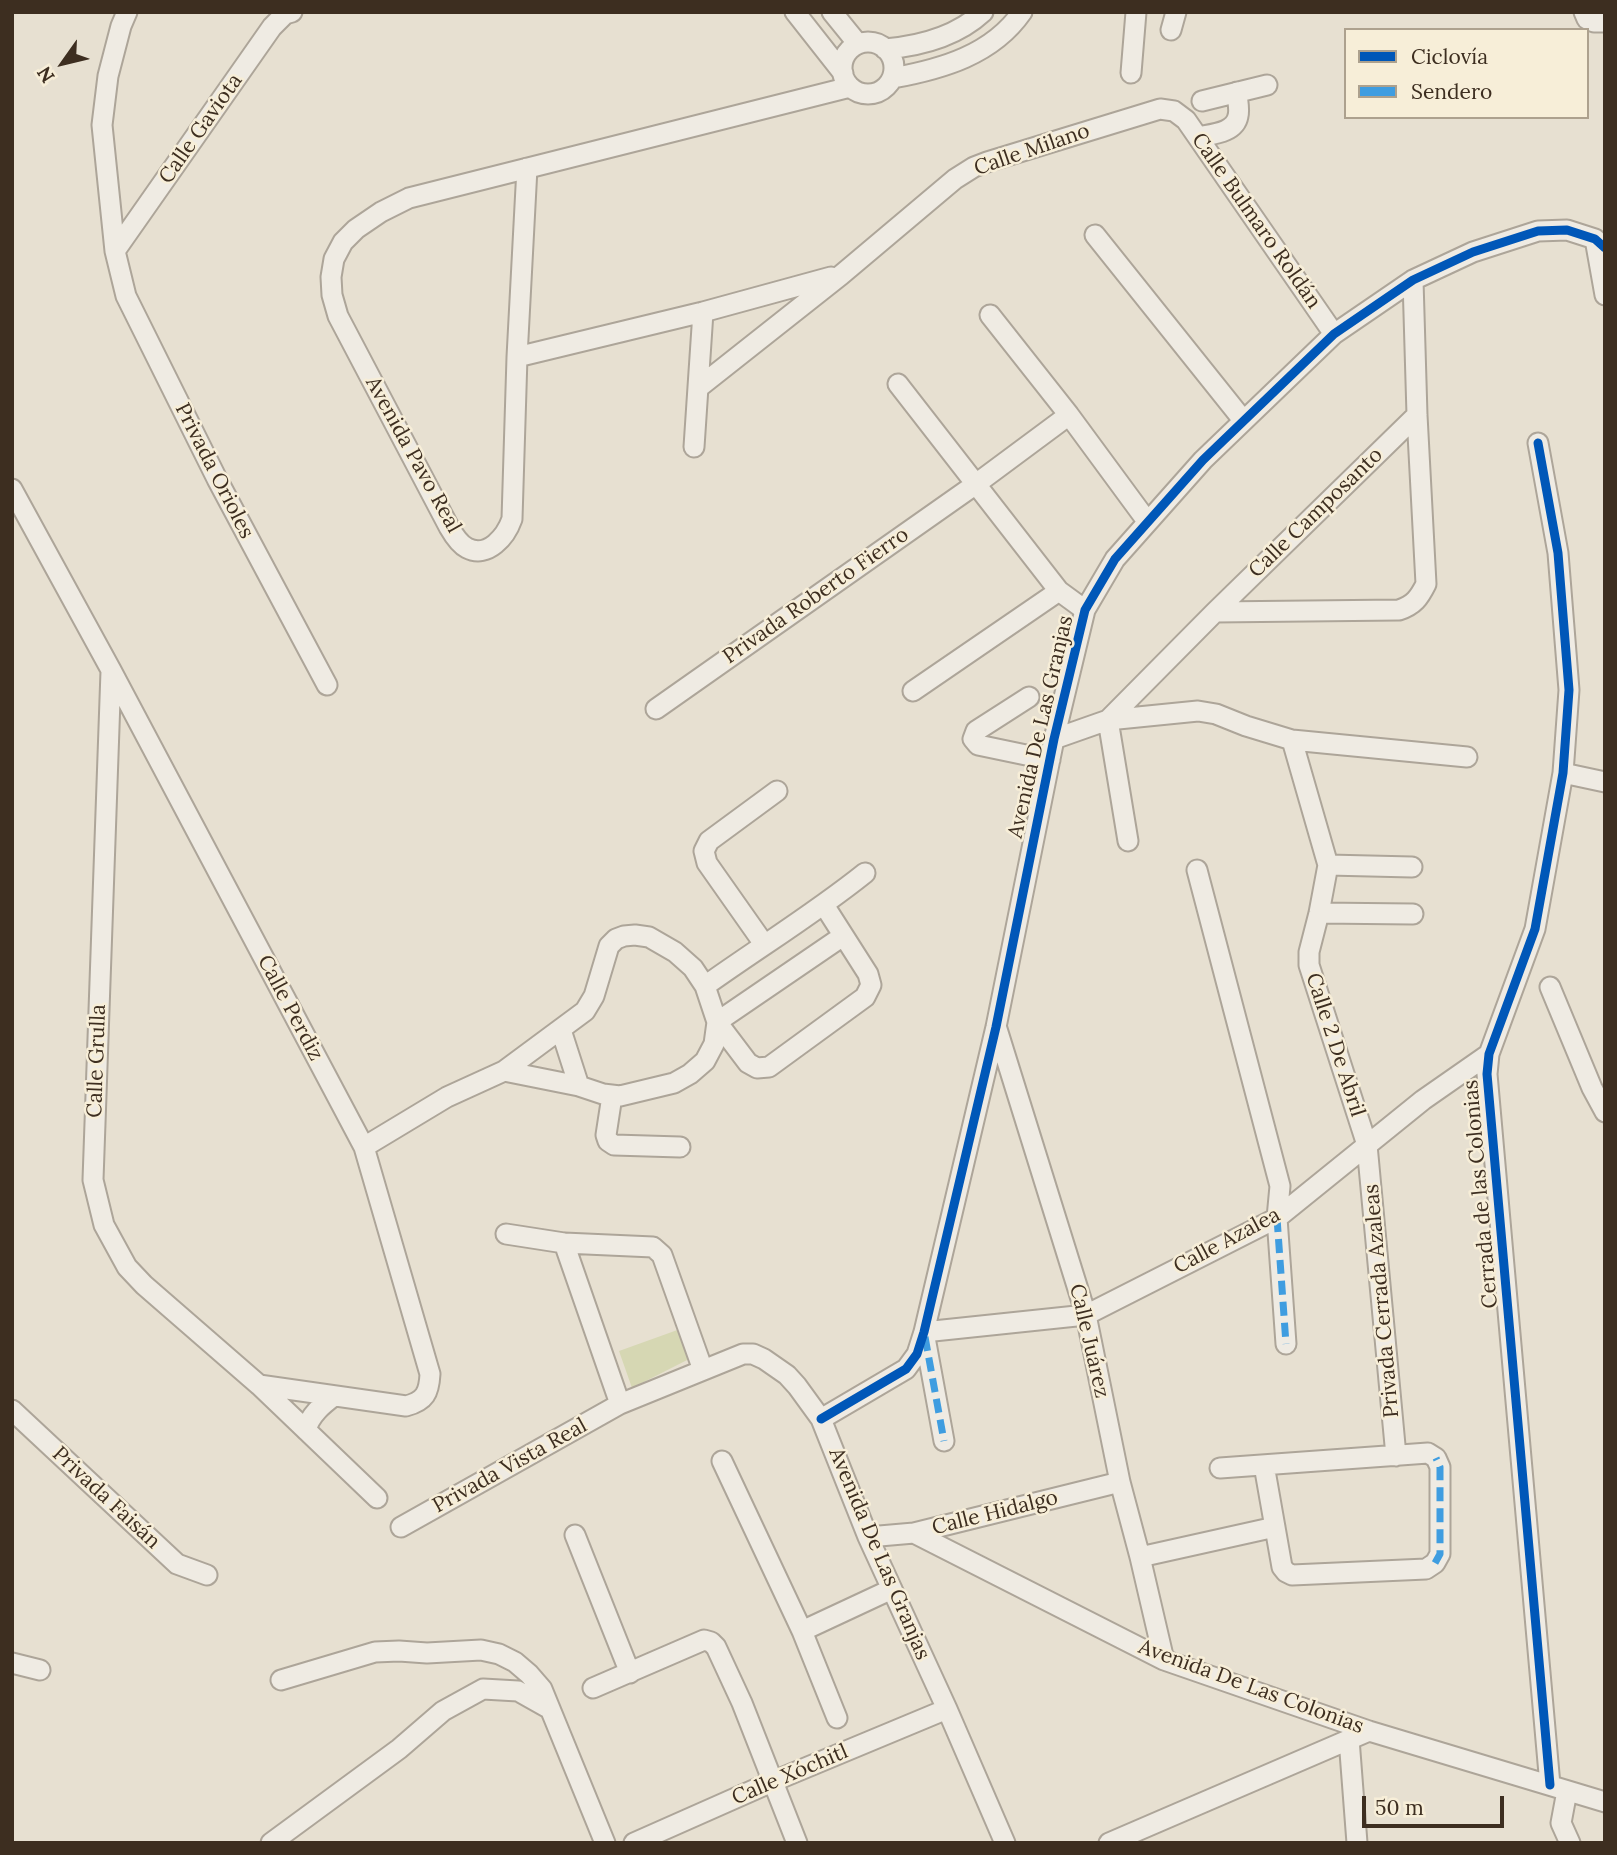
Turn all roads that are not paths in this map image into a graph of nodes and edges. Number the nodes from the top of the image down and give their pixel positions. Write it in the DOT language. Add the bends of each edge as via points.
graph roads {
  1 [pos="127,12"];
  2 [pos="292,12"];
  3 [pos="795,12"];
  4 [pos="832,12"];
  5 [pos="983,12"];
  6 [pos="1022,12"];
  7 [pos="1136,12"];
  8 [pos="1584,12"];
  9 [pos="1605,22"];
  10 [pos="858,44"];
  11 [pos="885,48"];
  12 [pos="1131,73"];
  13 [pos="893,78"];
  14 [pos="846,80"];
  15 [pos="1267,85"];
  16 [pos="1237,92"];
  17 [pos="1202,101"];
  18 [pos="1174,111"];
  19 [pos="1198,137"];
  20 [pos="527,168"];
  21 [pos="1094,235"];
  22 [pos="1600,243"];
  23 [pos="116,251"];
  24 [pos="841,275"];
  25 [pos="1413,280"];
  26 [pos="1605,295"];
  27 [pos="703,312"];
  28 [pos="989,315"];
  29 [pos="1334,334"];
  30 [pos="517,357"];
  31 [pos="898,384"];
  32 [pos="698,388"];
  33 [pos="1069,415"];
  34 [pos="1417,415"];
  35 [pos="1243,420"];
  36 [pos="1538,443"];
  37 [pos="694,447"];
  38 [pos="976,484"];
  39 [pos="12,489"];
  40 [pos="1147,521"];
  41 [pos="1059,591"];
  42 [pos="1085,610"];
  43 [pos="1215,612"];
  44 [pos="111,670"];
  45 [pos="327,685"];
  46 [pos="913,691"];
  47 [pos="1029,697"];
  48 [pos="656,709"];
  49 [pos="1108,720"];
  50 [pos="1054,739"];
  51 [pos="1292,740"];
  52 [pos="1467,757"];
  53 [pos="1050,760"];
  54 [pos="1563,773"];
  55 [pos="1605,782"];
  56 [pos="777,791"];
  57 [pos="1128,841"];
  58 [pos="1328,865"];
  59 [pos="1412,867"];
  60 [pos="1196,870"];
  61 [pos="865,873"];
  62 [pos="824,905"];
  63 [pos="1319,913"];
  64 [pos="1413,914"];
  65 [pos="843,936"];
  66 [pos="764,944"];
  67 [pos="705,986"];
  68 [pos="1550,987"];
  69 [pos="717,1022"];
  70 [pos="996,1027"];
  71 [pos="561,1030"];
  72 [pos="1489,1055"];
  73 [pos="504,1071"];
  74 [pos="579,1086"];
  75 [pos="612,1096"];
  76 [pos="1605,1112"];
  77 [pos="1367,1145"];
  78 [pos="364,1147"];
  79 [pos="680,1147"];
  80 [pos="1277,1218"];
  81 [pos="506,1234"];
  82 [pos="564,1244"];
  83 [pos="1086,1315"];
  84 [pos="924,1332"];
  85 [pos="1286,1344"];
  86 [pos="703,1370"];
  87 [pos="259,1385"];
  88 [pos="334,1396"];
  89 [pos="620,1404"];
  90 [pos="12,1410"];
  91 [pos="821,1419"];
  92 [pos="306,1430"];
  93 [pos="944,1441"];
  94 [pos="1396,1456"];
  95 [pos="722,1461"];
  96 [pos="1264,1465"];
  97 [pos="1220,1468"];
  98 [pos="1120,1482"];
  99 [pos="377,1498"];
  100 [pos="401,1527"];
  101 [pos="1275,1527"];
  102 [pos="914,1533"];
  103 [pos="575,1535"];
  104 [pos="868,1537"];
  105 [pos="1140,1557"];
  106 [pos="207,1575"];
  107 [pos="892,1589"];
  108 [pos="802,1631"];
  109 [pos="1164,1660"];
  110 [pos="12,1663"];
  111 [pos="40,1670"];
  112 [pos="630,1673"];
  113 [pos="281,1680"];
  114 [pos="593,1688"];
  115 [pos="550,1709"];
  116 [pos="947,1709"];
  117 [pos="837,1718"];
  118 [pos="1369,1731"];
  119 [pos="1349,1739"];
  120 [pos="774,1781"];
  121 [pos="1559,1788"];
  122 [pos="1605,1802"];
  123 [pos="1353,1841"];
  124 [pos="271,1843"];
  125 [pos="605,1843"];
  126 [pos="634,1843"];
  127 [pos="797,1843"];
  128 [pos="1005,1843"];
  129 [pos="1109,1843"];
  130 [pos="1570,1843"];
  1 -- 23 [label="street, Privada Orioles" via="108,76 102,125"];
  2 -- 23 [label="street, Calle Gaviota" via="272,27"];
  3 -- 14 [label="street"];
  4 -- 10 [label="street"];
  5 -- 11 [label="street" via="957,31 911,47"];
  6 -- 13 [label="street" via="985,48 930,71"];
  7 -- 12 [label="street"];
  8 -- 9 [label="street" via="1587,19"];
  10 -- 11 [label="street"];
  10 -- 14 [label="street" via="845,56"];
  11 -- 13 [label="street" via="895,67"];
  13 -- 14 [label="street" via="879,93 868,95"];
  14 -- 20 [label="street, Avenida Pavo Real"];
  15 -- 16 [label="street"];
  16 -- 17 [label="street"];
  16 -- 19 [label="street" via="1238,117 1233,127"];
  18 -- 19 [label="street, Calle Bulmaro Roldán"];
  18 -- 24 [label="street, Calle Milano" via="1160,108 974,167"];
  19 -- 29 [label="street, Calle Bulmaro Roldán"];
  20 -- 30 [label="street, Avenida Pavo Real"];
  20 -- 30 [label="street, Avenida Pavo Real" via="409,198 381,212 343,242 331,277 338,316 449,527 467,548 482,551 497,543 512,519"];
  21 -- 35 [label="street"];
  22 -- 25 [label="street, Avenida De Las Granjas" via="1567,230 1538,231 1473,252"];
  22 -- 26 [label="street"];
  23 -- 45 [label="street, Privada Orioles" via="126,296 217,480"];
  24 -- 27 [label="street, Calle Milano"];
  24 -- 32 [label="street, Calle Milano"];
  25 -- 29 [label="street, Avenida De Las Granjas"];
  25 -- 34 [label="street, Calle Camposanto"];
  27 -- 30 [label="street, Calle Milano"];
  27 -- 32 [label="street"];
  28 -- 33 [label="street"];
  29 -- 35 [label="street, Avenida De Las Granjas"];
  31 -- 38 [label="street"];
  32 -- 37 [label="street"];
  33 -- 38 [label="street, Privada Roberto Fierro"];
  33 -- 40 [label="street"];
  34 -- 43 [label="street, Calle Camposanto"];
  34 -- 43 [label="street, Calle Camposanto" via="1426,584 1412,605 1399,610"];
  35 -- 40 [label="street, Avenida De Las Granjas"];
  36 -- 54 [label="street, Cerrada de las Colonias" via="1558,553 1569,690"];
  38 -- 41 [label="street"];
  38 -- 48 [label="street, Privada Roberto Fierro"];
  39 -- 44 [label="street, Calle Perdiz"];
  40 -- 42 [label="street, Avenida De Las Granjas" via="1115,559"];
  41 -- 42 [label="street"];
  41 -- 46 [label="street"];
  42 -- 50 [label="street, Avenida De Las Granjas"];
  43 -- 49 [label="street, Calle Camposanto"];
  44 -- 78 [label="street, Calle Perdiz"];
  44 -- 87 [label="street, Calle Grulla" via="93,1180 104,1225 127,1267"];
  47 -- 53 [label="street" via="976,732 973,739 978,745"];
  49 -- 50 [label="street"];
  49 -- 51 [label="street" via="1198,711"];
  49 -- 57 [label="street"];
  50 -- 53 [label="street, Avenida De Las Granjas"];
  51 -- 52 [label="street"];
  51 -- 58 [label="street, Calle 2 De Abril"];
  53 -- 70 [label="street, Avenida De Las Granjas"];
  54 -- 55 [label="street"];
  54 -- 72 [label="street, Cerrada de las Colonias" via="1535,929"];
  56 -- 66 [label="street" via="709,841 705,851 707,863"];
  58 -- 59 [label="street"];
  58 -- 63 [label="street, Calle 2 De Abril"];
  60 -- 80 [label="street" via="1280,1185"];
  61 -- 62 [label="street"];
  62 -- 65 [label="street"];
  62 -- 66 [label="street"];
  63 -- 64 [label="street"];
  63 -- 77 [label="street, Calle 2 De Abril" via="1310,965"];
  65 -- 69 [label="street"];
  65 -- 69 [label="street" via="868,974 871,985 865,997 769,1067 748,1063"];
  66 -- 67 [label="street"];
  67 -- 69 [label="street"];
  67 -- 71 [label="street" via="675,952 649,937 624,936 609,946 585,1012"];
  68 -- 76 [label="street"];
  69 -- 75 [label="street" via="714,1044 705,1061 690,1074 674,1083"];
  70 -- 83 [label="street, Calle Juárez"];
  70 -- 84 [label="street, Avenida De Las Granjas"];
  71 -- 73 [label="street"];
  71 -- 74 [label="street"];
  72 -- 77 [label="street, Calle Azalea"];
  72 -- 121 [label="street, Cerrada de las Colonias" via="1487,1074"];
  73 -- 74 [label="street"];
  73 -- 78 [label="street" via="447,1097"];
  74 -- 75 [label="street"];
  75 -- 79 [label="street" via="608,1141"];
  77 -- 80 [label="street, Calle Azalea"];
  77 -- 94 [label="street, Privada Cerrada Azaleas"];
  78 -- 88 [label="street, Calle Perdiz" via="430,1374 429,1385 426,1396 406,1406"];
  80 -- 83 [label="street, Calle Azalea"];
  80 -- 85 [label="street"];
  81 -- 82 [label="street"];
  82 -- 86 [label="street" via="658,1250"];
  82 -- 89 [label="street"];
  83 -- 84 [label="street, Calle Azalea"];
  83 -- 98 [label="street, Calle Juárez"];
  84 -- 91 [label="street, Avenida De Las Granjas" via="906,1370"];
  84 -- 93 [label="street"];
  86 -- 89 [label="street, Privada Vista Real"];
  86 -- 91 [label="street, Privada Vista Real" via="753,1354 787,1375"];
  87 -- 88 [label="street, Calle Perdiz"];
  87 -- 92 [label="street, Calle Grulla"];
  88 -- 92 [label="street" via="314,1413"];
  89 -- 100 [label="street, Privada Vista Real"];
  90 -- 106 [label="street, Privada Faisán" via="177,1564"];
  91 -- 104 [label="street, Avenida De Las Granjas"];
  92 -- 99 [label="street, Calle Grulla"];
  94 -- 96 [label="street"];
  94 -- 101 [label="street" via="1428,1453 1440,1467 1440,1554 1426,1569 1292,1575 1282,1567"];
  95 -- 108 [label="street"];
  96 -- 97 [label="street"];
  96 -- 101 [label="street"];
  98 -- 102 [label="street, Calle Hidalgo"];
  98 -- 105 [label="street, Calle Juárez"];
  101 -- 105 [label="street"];
  102 -- 104 [label="street, Calle Hidalgo"];
  102 -- 109 [label="street, Avenida De Las Colonias"];
  103 -- 112 [label="street"];
  104 -- 107 [label="street, Avenida De Las Granjas"];
  105 -- 109 [label="street, Calle Juárez"];
  107 -- 108 [label="street"];
  107 -- 116 [label="street, Avenida De Las Granjas"];
  108 -- 117 [label="street"];
  109 -- 118 [label="street, Avenida De Las Colonias"];
  110 -- 111 [label="street"];
  112 -- 114 [label="street"];
  112 -- 120 [label="street" via="704,1640 710,1642 737,1692"];
  113 -- 115 [label="street" via="375,1652 481,1650 515,1662 542,1689"];
  115 -- 124 [label="street" via="518,1691 484,1689 443,1711"];
  115 -- 125 [label="street"];
  116 -- 120 [label="street, Calle Xóchitl"];
  116 -- 128 [label="street, Avenida De Las Granjas"];
  118 -- 119 [label="street"];
  118 -- 121 [label="street, Avenida De Las Colonias"];
  119 -- 123 [label="street"];
  119 -- 129 [label="street"];
  120 -- 126 [label="street, Calle Xóchitl"];
  120 -- 127 [label="street"];
  121 -- 122 [label="street, Avenida De Las Colonias"];
  121 -- 130 [label="street, Cerrada de las Colonias" via="1561,1823"];
}
